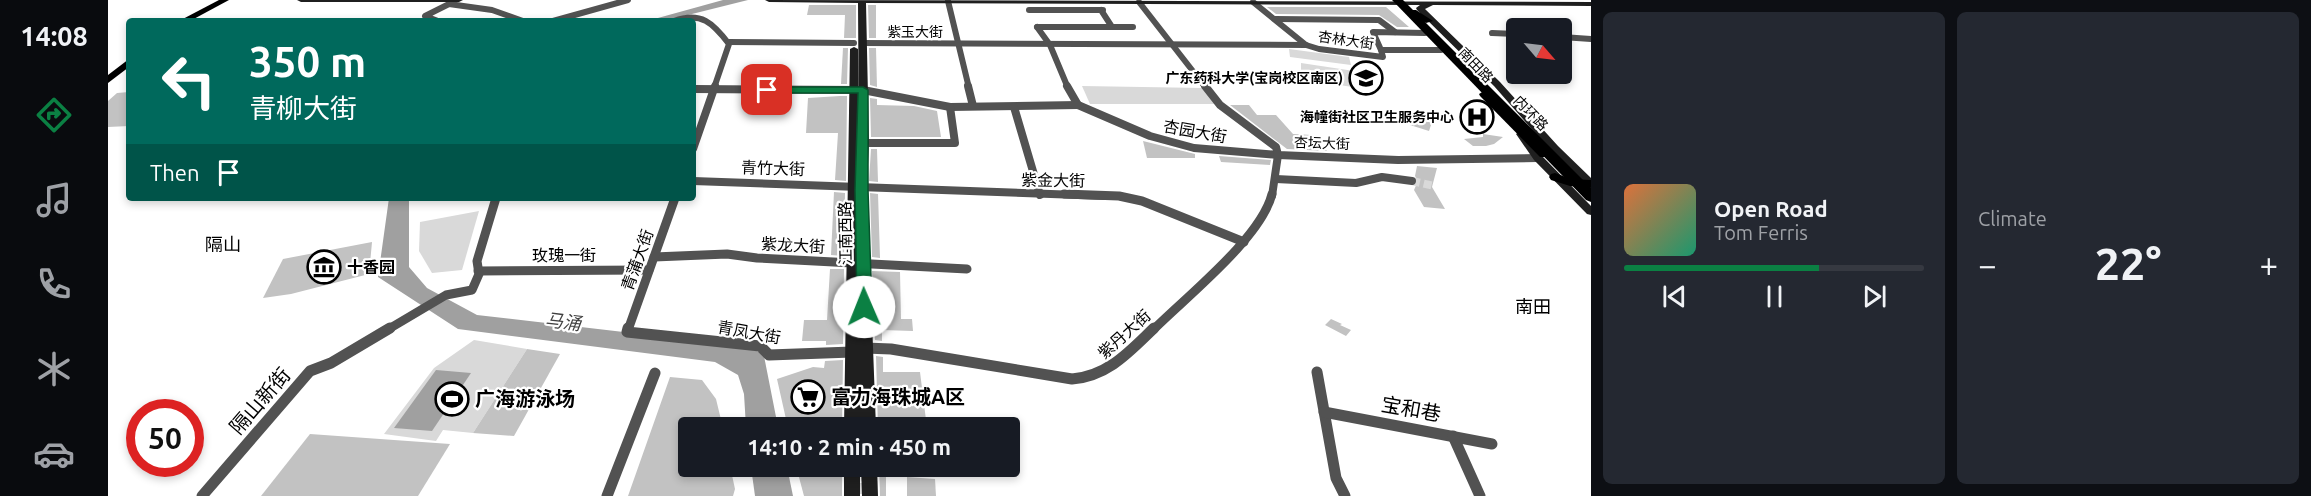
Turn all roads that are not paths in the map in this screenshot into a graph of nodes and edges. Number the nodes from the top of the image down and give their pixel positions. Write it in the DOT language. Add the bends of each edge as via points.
graph roads {
  1 [pos="213,0"];
  2 [pos="225,0"];
  3 [pos="301,0"];
  4 [pos="459,0"];
  5 [pos="628,0"];
  6 [pos="769,0"];
  7 [pos="798,0"];
  8 [pos="859,0"];
  9 [pos="1476,0"];
  10 [pos="948,1"];
  11 [pos="1138,1"];
  12 [pos="449,2"];
  13 [pos="1253,2"];
  14 [pos="1371,2"];
  15 [pos="1591,2"];
  16 [pos="1402,3"];
  17 [pos="1443,3"];
  18 [pos="1029,10"];
  19 [pos="1426,16"];
  20 [pos="178,18"];
  21 [pos="189,18"];
  22 [pos="432,18"];
  23 [pos="515,18"];
  24 [pos="564,18"];
  25 [pos="683,18"];
  26 [pos="1275,19"];
  27 [pos="1112,27"];
  28 [pos="1133,27"];
  29 [pos="1395,33"];
  30 [pos="1425,33"];
  31 [pos="1492,33"];
  32 [pos="1506,34"];
  33 [pos="1572,38"];
  34 [pos="1591,39"];
  35 [pos="728,42"];
  36 [pos="858,43"];
  37 [pos="958,44"];
  38 [pos="1171,44"];
  39 [pos="1050,45"];
  40 [pos="1306,45"];
  41 [pos="1447,48"];
  42 [pos="1381,50"];
  43 [pos="126,53"];
  44 [pos="126,65"];
  45 [pos="108,68"];
  46 [pos="1475,75"];
  47 [pos="1489,76"];
  48 [pos="108,80"];
  49 [pos="696,89"];
  50 [pos="859,90"];
  51 [pos="714,91"];
  52 [pos="1078,105"];
  53 [pos="973,106"];
  54 [pos="950,107"];
  55 [pos="1014,107"];
  56 [pos="1525,125"];
  57 [pos="696,141"];
  58 [pos="864,143"];
  59 [pos="1543,154"];
  60 [pos="1278,155"];
  61 [pos="1555,177"];
  62 [pos="1276,179"];
  63 [pos="696,181"];
  64 [pos="1412,181"];
  65 [pos="857,186"];
  66 [pos="1587,186"];
  67 [pos="1040,195"];
  68 [pos="1591,198"];
  69 [pos="495,201"];
  70 [pos="674,201"];
  71 [pos="1591,206"];
  72 [pos="1591,212"];
  73 [pos="1244,242"];
  74 [pos="654,257"];
  75 [pos="859,262"];
  76 [pos="967,269"];
  77 [pos="649,270"];
  78 [pos="478,271"];
  79 [pos="627,332"];
  80 [pos="859,350"];
  81 [pos="1317,372"];
  82 [pos="655,373"];
  83 [pos="1324,412"];
  84 [pos="853,417"];
  85 [pos="867,417"];
  86 [pos="1453,435"];
  87 [pos="1492,444"];
  88 [pos="852,477"];
  89 [pos="869,477"];
  90 [pos="202,496"];
  91 [pos="607,496"];
  92 [pos="852,496"];
  93 [pos="870,496"];
  94 [pos="1345,496"];
  95 [pos="1480,496"];
  1 -- 20 [label="main road"];
  2 -- 21 [label="main road"];
  3 -- 12 [label="main road"];
  4 -- 12 [label="main road"];
  5 -- 24 [label="street"];
  6 -- 7 [label="main road"];
  7 -- 8 [label="main road"];
  8 -- 10 [label="main road"];
  8 -- 36 [label="main road, 江南西路"];
  9 -- 15 [label="main road"];
  10 -- 11 [label="main road"];
  10 -- 37 [label="street, 紫玉大街"];
  11 -- 13 [label="main road"];
  11 -- 38 [label="street, 杏坛大街"];
  12 -- 22 [label="street" via="425,15"];
  12 -- 23 [label="street"];
  13 -- 14 [label="main road"];
  13 -- 26 [label="street, 杏林大街"];
  14 -- 16 [label="main road"];
  14 -- 16 [label="main road" via="1393,7"];
  15 -- 17 [label="main road"];
  16 -- 17 [label="main road"];
  16 -- 19 [label="main road"];
  16 -- 30 [label="main road, 南田路"];
  16 -- 46 [label="main road, 南田路"];
  16 -- 56 [label="highway, 内环路"];
  16 -- 59 [label="highway, 内环路"];
  17 -- 19 [label="main road" via="1422,5"];
  18 -- 27 [label="street" via="1102,10"];
  19 -- 41 [label="main road"];
  19 -- 47 [label="main road"];
  25 -- 35 [label="street" via="692,15 702,20"];
  26 -- 29 [label="street" via="1379,20"];
  26 -- 40 [label="street, 杏林大街"];
  27 -- 28 [label="street"];
  27 -- 39 [label="street" via="1037,27"];
  29 -- 30 [label="street"];
  29 -- 42 [label="street" via="1373,32"];
  30 -- 41 [label="main road, 南田路"];
  31 -- 32 [label="street"];
  33 -- 34 [label="street"];
  35 -- 36 [label="street, 紫玉大街"];
  35 -- 51 [label="street"];
  36 -- 37 [label="street, 紫玉大街"];
  36 -- 50 [label="main road, 江南西路"];
  37 -- 39 [label="street"];
  37 -- 53 [label="street"];
  38 -- 39 [label="street"];
  38 -- 40 [label="street"];
  38 -- 60 [label="street, 杏坛大街" via="1220,105 1276,147"];
  39 -- 52 [label="street"];
  40 -- 42 [label="street, 杏林大街" via="1383,57"];
  41 -- 42 [label="street, 杏林大街"];
  41 -- 56 [label="main road, 南田路"];
  41 -- 59 [label="highway" via="1500,92"];
  43 -- 45 [label="main road"];
  44 -- 48 [label="main road"];
  46 -- 47 [label="main road"];
  46 -- 56 [label="main road, 南田路"];
  47 -- 56 [label="main road"];
  49 -- 51 [label="street"];
  50 -- 51 [label="street"];
  50 -- 54 [label="street"];
  50 -- 58 [label="main road, 江南西路"];
  50 -- 65 [label="main road"];
  51 -- 57 [label="street"];
  52 -- 55 [label="street"];
  52 -- 60 [label="street, 杏园大街" via="1181,146"];
  53 -- 54 [label="street"];
  53 -- 55 [label="street"];
  54 -- 58 [label="street" via="955,143"];
  55 -- 67 [label="street"];
  56 -- 59 [label="main road"];
  56 -- 66 [label="main road, 南田路"];
  56 -- 66 [label="main road"];
  56 -- 68 [label="highway, 内环路"];
  56 -- 71 [label="highway" via="1571,187"];
  58 -- 65 [label="main road, 江南西路"];
  59 -- 60 [label="street, 杏坛大街" via="1408,160"];
  59 -- 61 [label="main road"];
  59 -- 66 [label="highway, 内环路"];
  60 -- 62 [label="street, 紫丹大街"];
  61 -- 66 [label="main road"];
  61 -- 72 [label="main road"];
  62 -- 64 [label="street" via="1356,183 1382,177"];
  62 -- 73 [label="street, 紫丹大街" via="1265,213"];
  63 -- 65 [label="street, 青竹大街"];
  65 -- 67 [label="street, 紫金大街"];
  65 -- 75 [label="main road, 江南西路"];
  66 -- 68 [label="main road, 南田路"];
  67 -- 73 [label="street, 紫金大街" via="1126,197"];
  69 -- 78 [label="street" via="477,261"];
  70 -- 74 [label="street, 青蒲大街"];
  73 -- 80 [label="street, 紫丹大街" via="1120,361 1090,377 1064,379 907,351"];
  74 -- 75 [label="street, 紫龙大街" via="727,254"];
  74 -- 77 [label="street, 青蒲大街"];
  75 -- 76 [label="street, 紫龙大街"];
  75 -- 80 [label="main road, 江南西路"];
  77 -- 78 [label="street, 玫瑰一街"];
  77 -- 79 [label="street, 青蒲大街"];
  78 -- 90 [label="street, 隔山新街" via="472,290 446,295 331,363 310,371"];
  79 -- 80 [label="street, 青凤大街" via="760,346 770,355"];
  80 -- 84 [label="main road"];
  80 -- 85 [label="main road, 江南西路"];
  81 -- 83 [label="street"];
  82 -- 91 [label="street"];
  83 -- 86 [label="street, 宝和巷"];
  83 -- 94 [label="street" via="1336,478"];
  86 -- 87 [label="street, 宝和巷"];
  86 -- 95 [label="street"];
  88 -- 92 [label="main road"];
  89 -- 93 [label="main road"];
}
